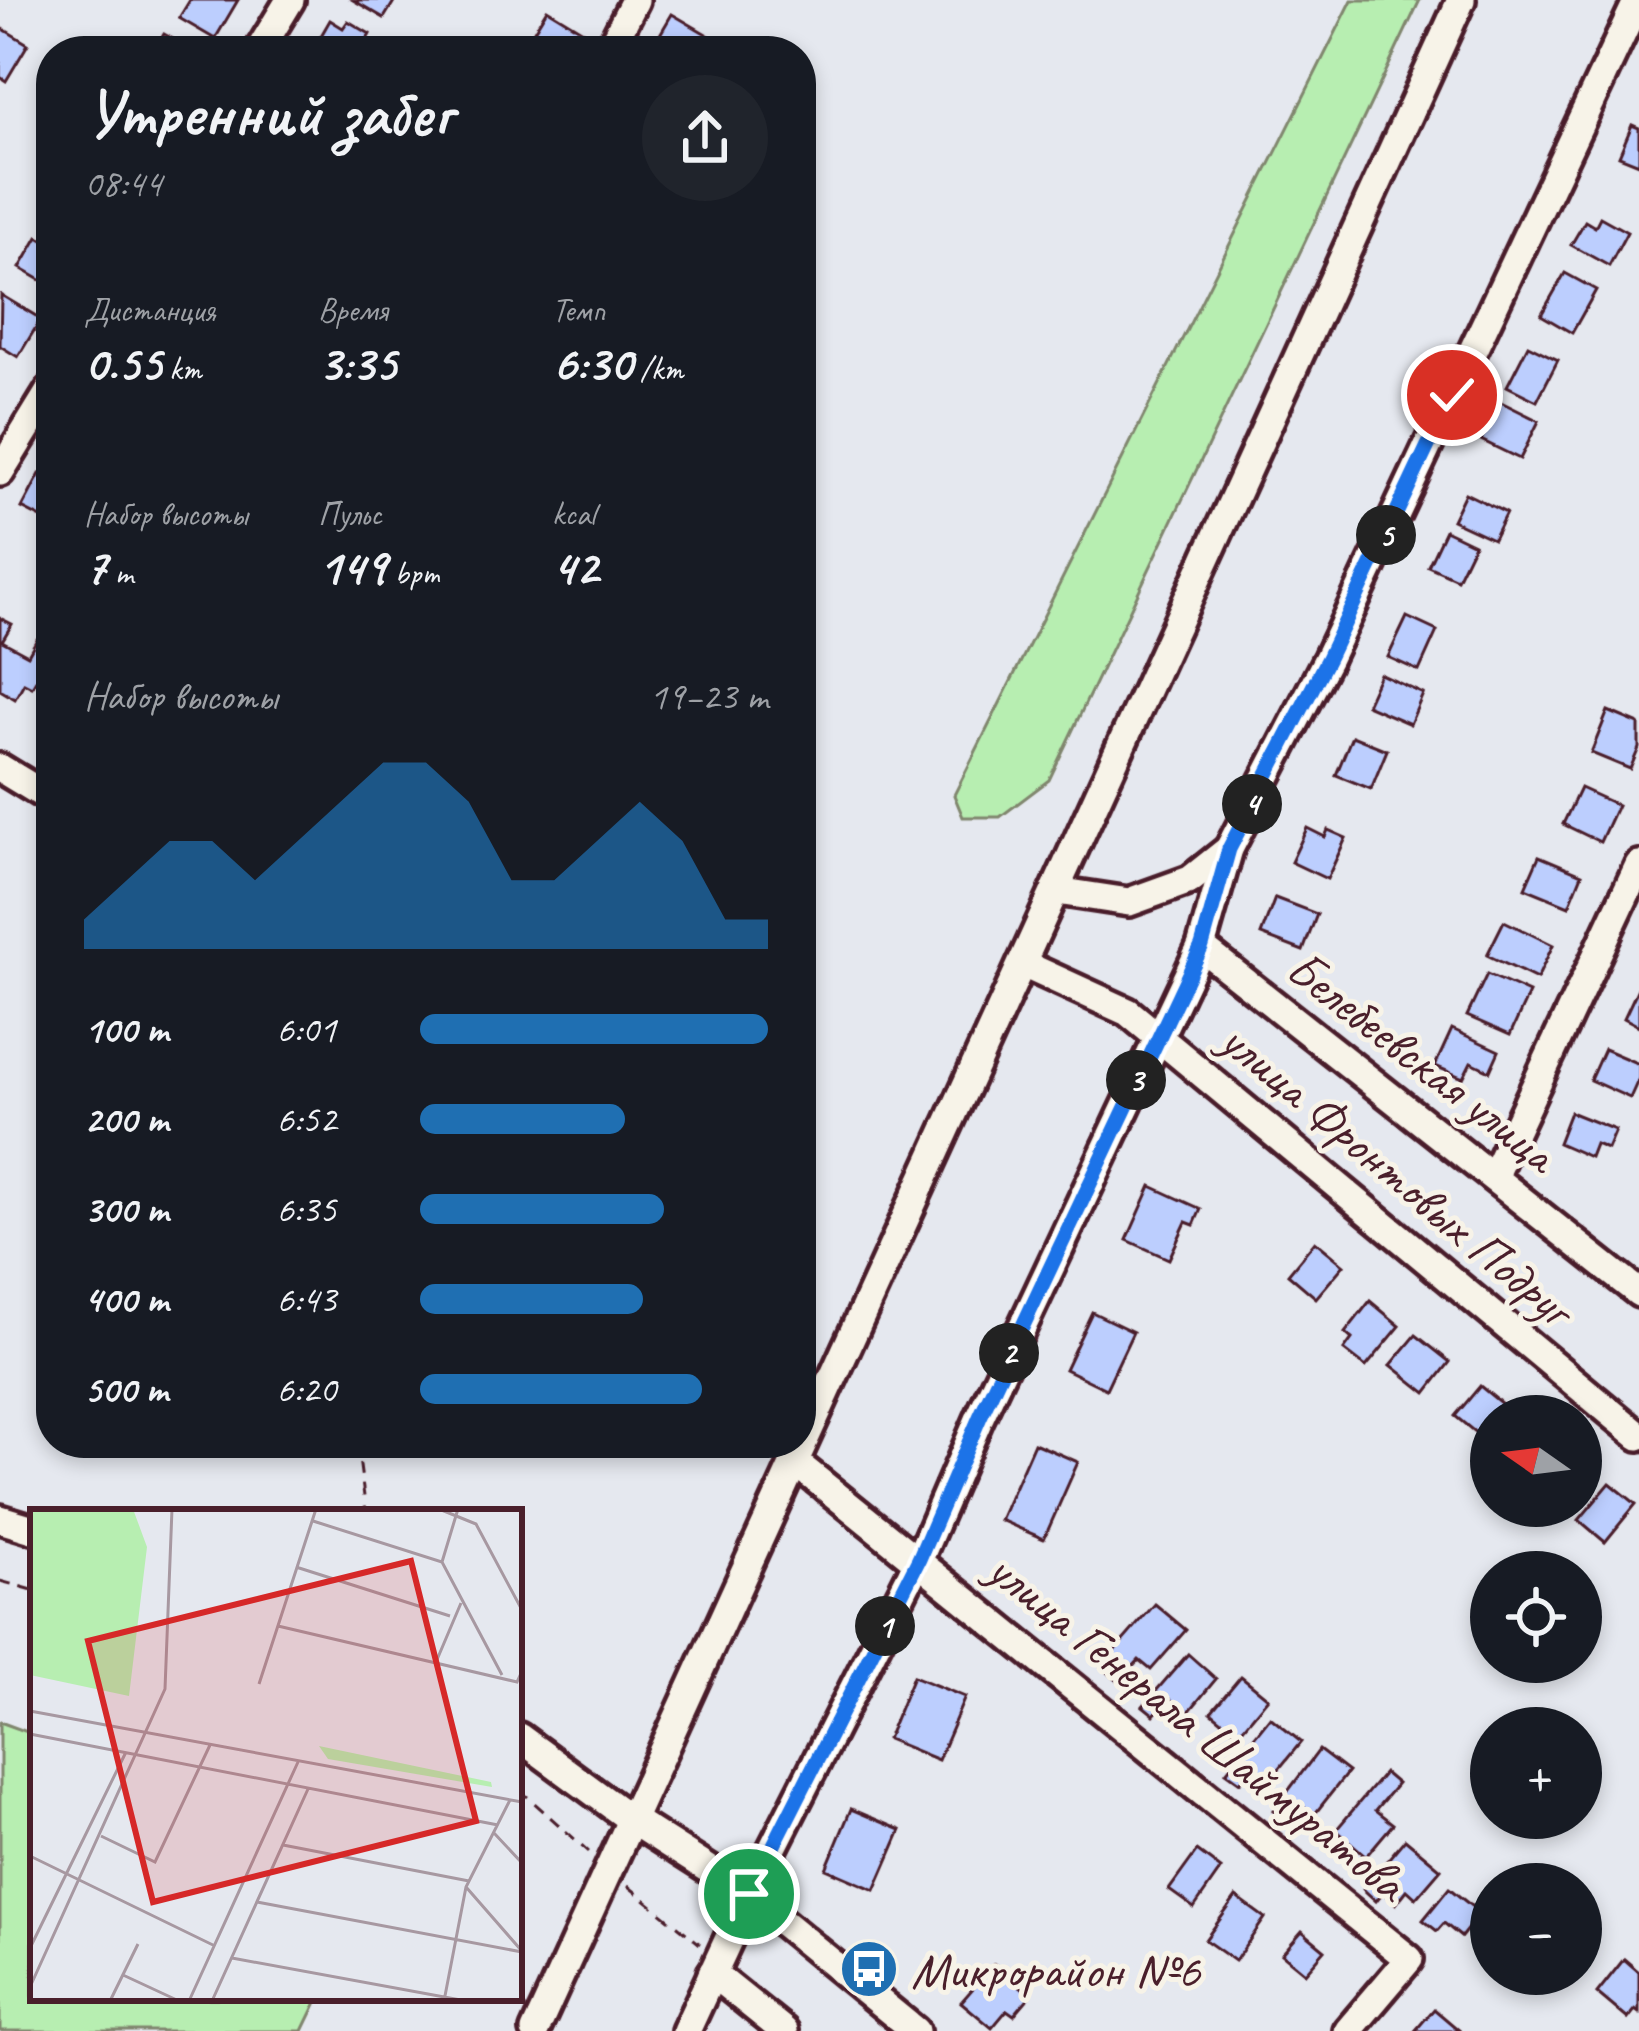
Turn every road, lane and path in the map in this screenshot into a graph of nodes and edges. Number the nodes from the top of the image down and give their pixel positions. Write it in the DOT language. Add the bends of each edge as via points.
graph roads {
  1 [pos="290,0"];
  2 [pos="635,0"];
  3 [pos="1461,0"];
  4 [pos="1638,0"];
  5 [pos="268,36"];
  6 [pos="617,36"];
  7 [pos="36,413"];
  8 [pos="0,472"];
  9 [pos="0,768"];
  10 [pos="36,790"];
  11 [pos="1229,849"];
  12 [pos="1639,865"];
  13 [pos="1057,891"];
  14 [pos="1202,946"];
  15 [pos="1023,964"];
  16 [pos="1156,1037"];
  17 [pos="1492,1177"];
  18 [pos="1639,1293"];
  19 [pos="816,1419"];
  20 [pos="1639,1436"];
  21 [pos="358,1458"];
  22 [pos="798,1458"];
  23 [pos="796,1463"];
  24 [pos="366,1509"];
  25 [pos="0,1519"];
  26 [pos="30,1527"];
  27 [pos="919,1559"];
  28 [pos="0,1581"];
  29 [pos="30,1589"];
  30 [pos="522,1739"];
  31 [pos="522,1792"];
  32 [pos="633,1821"];
  33 [pos="610,1871"];
  34 [pos="749,1894"];
  35 [pos="715,1966"];
  36 [pos="535,2031"];
  37 [pos="686,2031"];
  38 [pos="784,2031"];
  39 [pos="915,2031"];
  40 [pos="1348,2031"];
  1 -- 5 [label="street"];
  2 -- 6 [label="street"];
  3 -- 13 [label="street"];
  4 -- 11 [label="street" via="1328,658"];
  7 -- 8 [label="street"];
  9 -- 10 [label="street"];
  11 -- 13 [label="street" via="1190,880 1130,902"];
  11 -- 14 [label="street"];
  12 -- 17 [label="street"];
  13 -- 15 [label="street"];
  14 -- 16 [label="street"];
  14 -- 17 [label="street, Белебеевская улица"];
  15 -- 16 [label="street, улица Фронтовых Подруг" via="1128,1012"];
  15 -- 19 [label="street"];
  16 -- 20 [label="street, улица Фронтовых Подруг"];
  16 -- 27 [label="street"];
  17 -- 18 [label="street, Белебеевская улица"];
  21 -- 24 [label="path"];
  22 -- 23 [label="street"];
  23 -- 27 [label="street, улица Генерала Шаймуратова"];
  23 -- 32 [label="street"];
  25 -- 26 [label="street"];
  27 -- 34 [label="street"];
  27 -- 40 [label="street, улица Генерала Шаймуратова" via="1408,1959"];
  28 -- 29 [label="path"];
  30 -- 32 [label="street"];
  31 -- 33 [label="path"];
  32 -- 33 [label="street"];
  32 -- 34 [label="street"];
  33 -- 35 [label="path"];
  33 -- 36 [label="street"];
  34 -- 35 [label="street"];
  34 -- 39 [label="street"];
  35 -- 37 [label="street"];
  35 -- 38 [label="street"];
}
